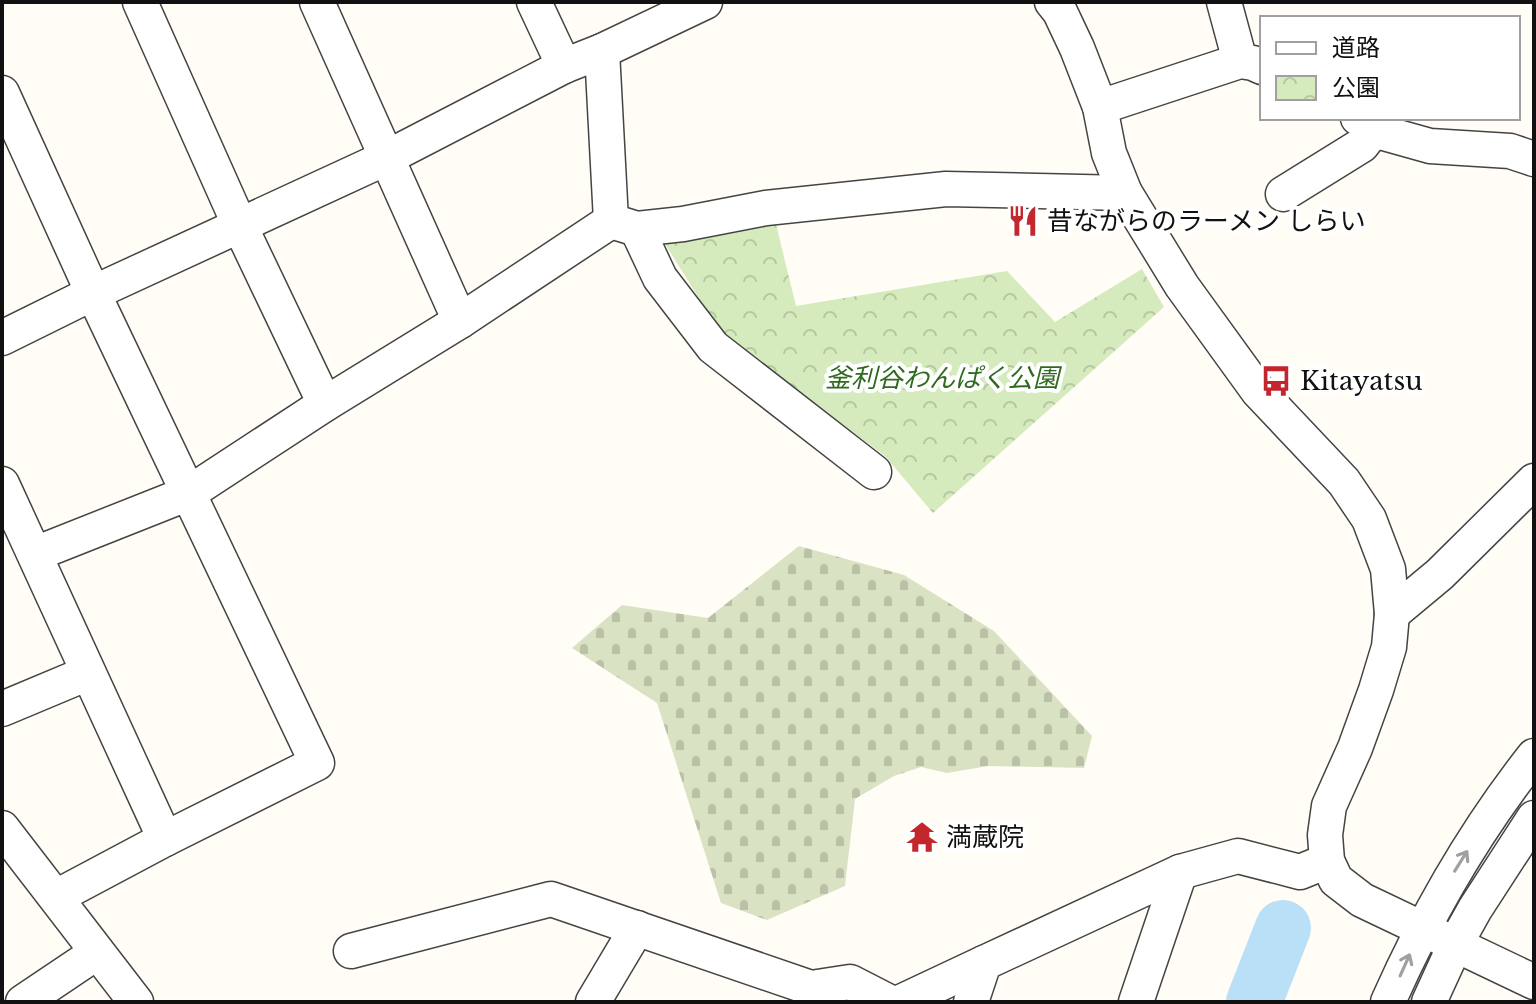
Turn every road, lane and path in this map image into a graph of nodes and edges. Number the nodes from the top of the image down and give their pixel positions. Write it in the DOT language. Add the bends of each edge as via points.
graph roads {
  1 [pos="140,2"];
  2 [pos="317,2"];
  3 [pos="534,2"];
  4 [pos="705,2"];
  5 [pos="1052,2"];
  6 [pos="1224,2"];
  7 [pos="602,51"];
  8 [pos="1251,64"];
  9 [pos="564,66"];
  10 [pos="2,93"];
  11 [pos="1100,107"];
  12 [pos="1366,123"];
  13 [pos="388,157"];
  14 [pos="1534,159"];
  15 [pos="1125,193"];
  16 [pos="1283,194"];
  17 [pos="624,225"];
  18 [pos="240,226"];
  19 [pos="93,293"];
  20 [pos="460,321"];
  21 [pos="2,338"];
  22 [pos="325,404"];
  23 [pos="874,472"];
  24 [pos="1534,481"];
  25 [pos="2,484"];
  26 [pos="189,493"];
  27 [pos="35,554"];
  28 [pos="1392,614"];
  29 [pos="88,673"];
  30 [pos="2,709"];
  31 [pos="1534,756"];
  32 [pos="1534,818"];
  33 [pos="2,828"];
  34 [pos="165,839"];
  35 [pos="1327,861"];
  36 [pos="1180,872"];
  37 [pos="56,897"];
  38 [pos="637,928"];
  39 [pos="1422,929"];
  40 [pos="1456,943"];
  41 [pos="351,951"];
  42 [pos="96,953"];
  43 [pos="984,963"];
  44 [pos="1534,982"];
  45 [pos="802,995"];
  46 [pos="23,1002"];
  47 [pos="136,1002"];
  48 [pos="593,1002"];
  49 [pos="889,1002"];
  50 [pos="901,1002"];
  51 [pos="971,1002"];
  52 [pos="1136,1002"];
  53 [pos="1388,1002"];
  54 [pos="1429,1002"];
  1 -- 18 [label="street"];
  2 -- 13 [label="street"];
  3 -- 9 [label="street"];
  4 -- 7 [label="street"];
  5 -- 11 [label="street"];
  6 -- 8 [label="street"];
  7 -- 9 [label="street"];
  7 -- 17 [label="street"];
  8 -- 11 [label="street"];
  9 -- 13 [label="street"];
  10 -- 19 [label="street"];
  11 -- 15 [label="street" via="1109,153"];
  12 -- 14 [label="street" via="1430,146 1510,151"];
  12 -- 16 [label="street" via="1362,145"];
  13 -- 18 [label="street"];
  13 -- 20 [label="street"];
  15 -- 17 [label="street" via="946,189 766,208 683,224"];
  15 -- 28 [label="street" via="1182,286 1258,391 1344,482 1369,519 1388,569"];
  17 -- 20 [label="street"];
  17 -- 23 [label="street" via="713,347"];
  18 -- 19 [label="street"];
  18 -- 22 [label="street"];
  19 -- 21 [label="street"];
  19 -- 26 [label="street"];
  20 -- 22 [label="street"];
  22 -- 26 [label="street"];
  24 -- 28 [label="street"];
  25 -- 27 [label="street"];
  26 -- 27 [label="street"];
  26 -- 34 [label="street" via="317,763"];
  27 -- 29 [label="street"];
  28 -- 35 [label="street" via="1376,690 1329,806"];
  29 -- 30 [label="street"];
  29 -- 34 [label="street"];
  39 -- 31 [label="street, one-way" via="1463,857"];
  32 -- 40 [label="street"];
  33 -- 37 [label="street"];
  34 -- 37 [label="street"];
  35 -- 36 [label="street" via="1300,872 1238,856"];
  35 -- 39 [label="street" via="1336,880 1362,900"];
  36 -- 43 [label="street"];
  36 -- 52 [label="street"];
  37 -- 42 [label="street"];
  38 -- 41 [label="street" via="551,899"];
  38 -- 45 [label="street"];
  38 -- 48 [label="street"];
  39 -- 40 [label="street"];
  53 -- 39 [label="street, one-way"];
  40 -- 44 [label="street"];
  40 -- 54 [label="street"];
  42 -- 46 [label="street"];
  42 -- 47 [label="street"];
  43 -- 50 [label="street"];
  43 -- 51 [label="street"];
  45 -- 49 [label="street" via="850,982"];
}
